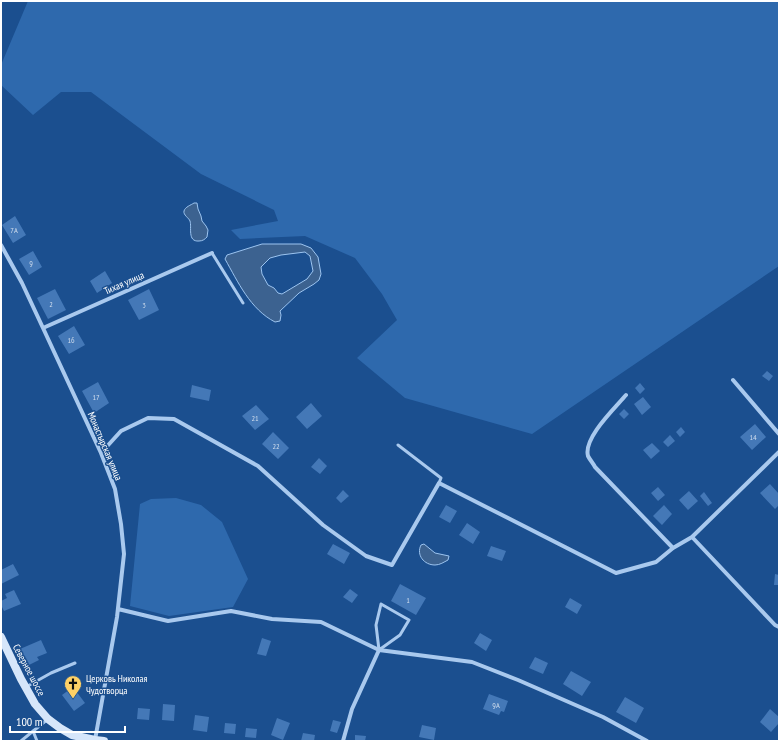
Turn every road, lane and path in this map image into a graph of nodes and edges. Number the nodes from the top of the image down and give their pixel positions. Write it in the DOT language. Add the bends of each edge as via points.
graph roads {
  1 [pos="1,244"];
  2 [pos="212,253"];
  3 [pos="243,303"];
  4 [pos="43,328"];
  5 [pos="733,380"];
  6 [pos="626,395"];
  7 [pos="779,434"];
  8 [pos="398,445"];
  9 [pos="779,452"];
  10 [pos="101,453"];
  11 [pos="439,483"];
  12 [pos="692,537"];
  13 [pos="673,548"];
  14 [pos="118,609"];
  15 [pos="779,627"];
  16 [pos="1,637"];
  17 [pos="379,650"];
  18 [pos="76,664"];
  19 [pos="26,687"];
  20 [pos="48,719"];
  21 [pos="33,731"];
  22 [pos="95,740"];
  23 [pos="21,741"];
  24 [pos="37,741"];
  25 [pos="104,741"];
  26 [pos="343,741"];
  27 [pos="647,741"];
  1 -- 4 [label="street, Монастырская улица"];
  2 -- 3 [label="lane"];
  2 -- 4 [label="street, Тихая улица"];
  4 -- 10 [label="street, Монастырская улица"];
  5 -- 7 [label="street"];
  6 -- 13 [label="street" via="595,431 588,445 588,456 594,467"];
  8 -- 11 [label="lane" via="441,478"];
  9 -- 12 [label="street"];
  10 -- 11 [label="street" via="120,431 148,418 174,419 258,466 323,524 366,556 392,565"];
  10 -- 14 [label="street, Монастырская улица" via="115,489 121,524 124,554"];
  11 -- 13 [label="street" via="616,573 656,562"];
  12 -- 13 [label="street"];
  12 -- 15 [label="street"];
  14 -- 17 [label="street" via="168,621 231,611 321,622"];
  14 -- 22 [label="street, Монастырская улица"];
  16 -- 19 [label="main road, Северное шоссе"];
  17 -- 17 [label="lane" via="376,625 381,604 409,620 400,635"];
  17 -- 26 [label="street" via="352,709"];
  17 -- 27 [label="street" via="472,662 603,717"];
  18 -- 19 [label="lane" via="51,673"];
  19 -- 20 [label="main road, Северное шоссе" via="35,704"];
  20 -- 21 [label="lane"];
  20 -- 22 [label="main road, Северное шоссе" via="72,735"];
  21 -- 23 [label="lane"];
  21 -- 24 [label="lane"];
  22 -- 25 [label="main road, Северное шоссе"];
}
